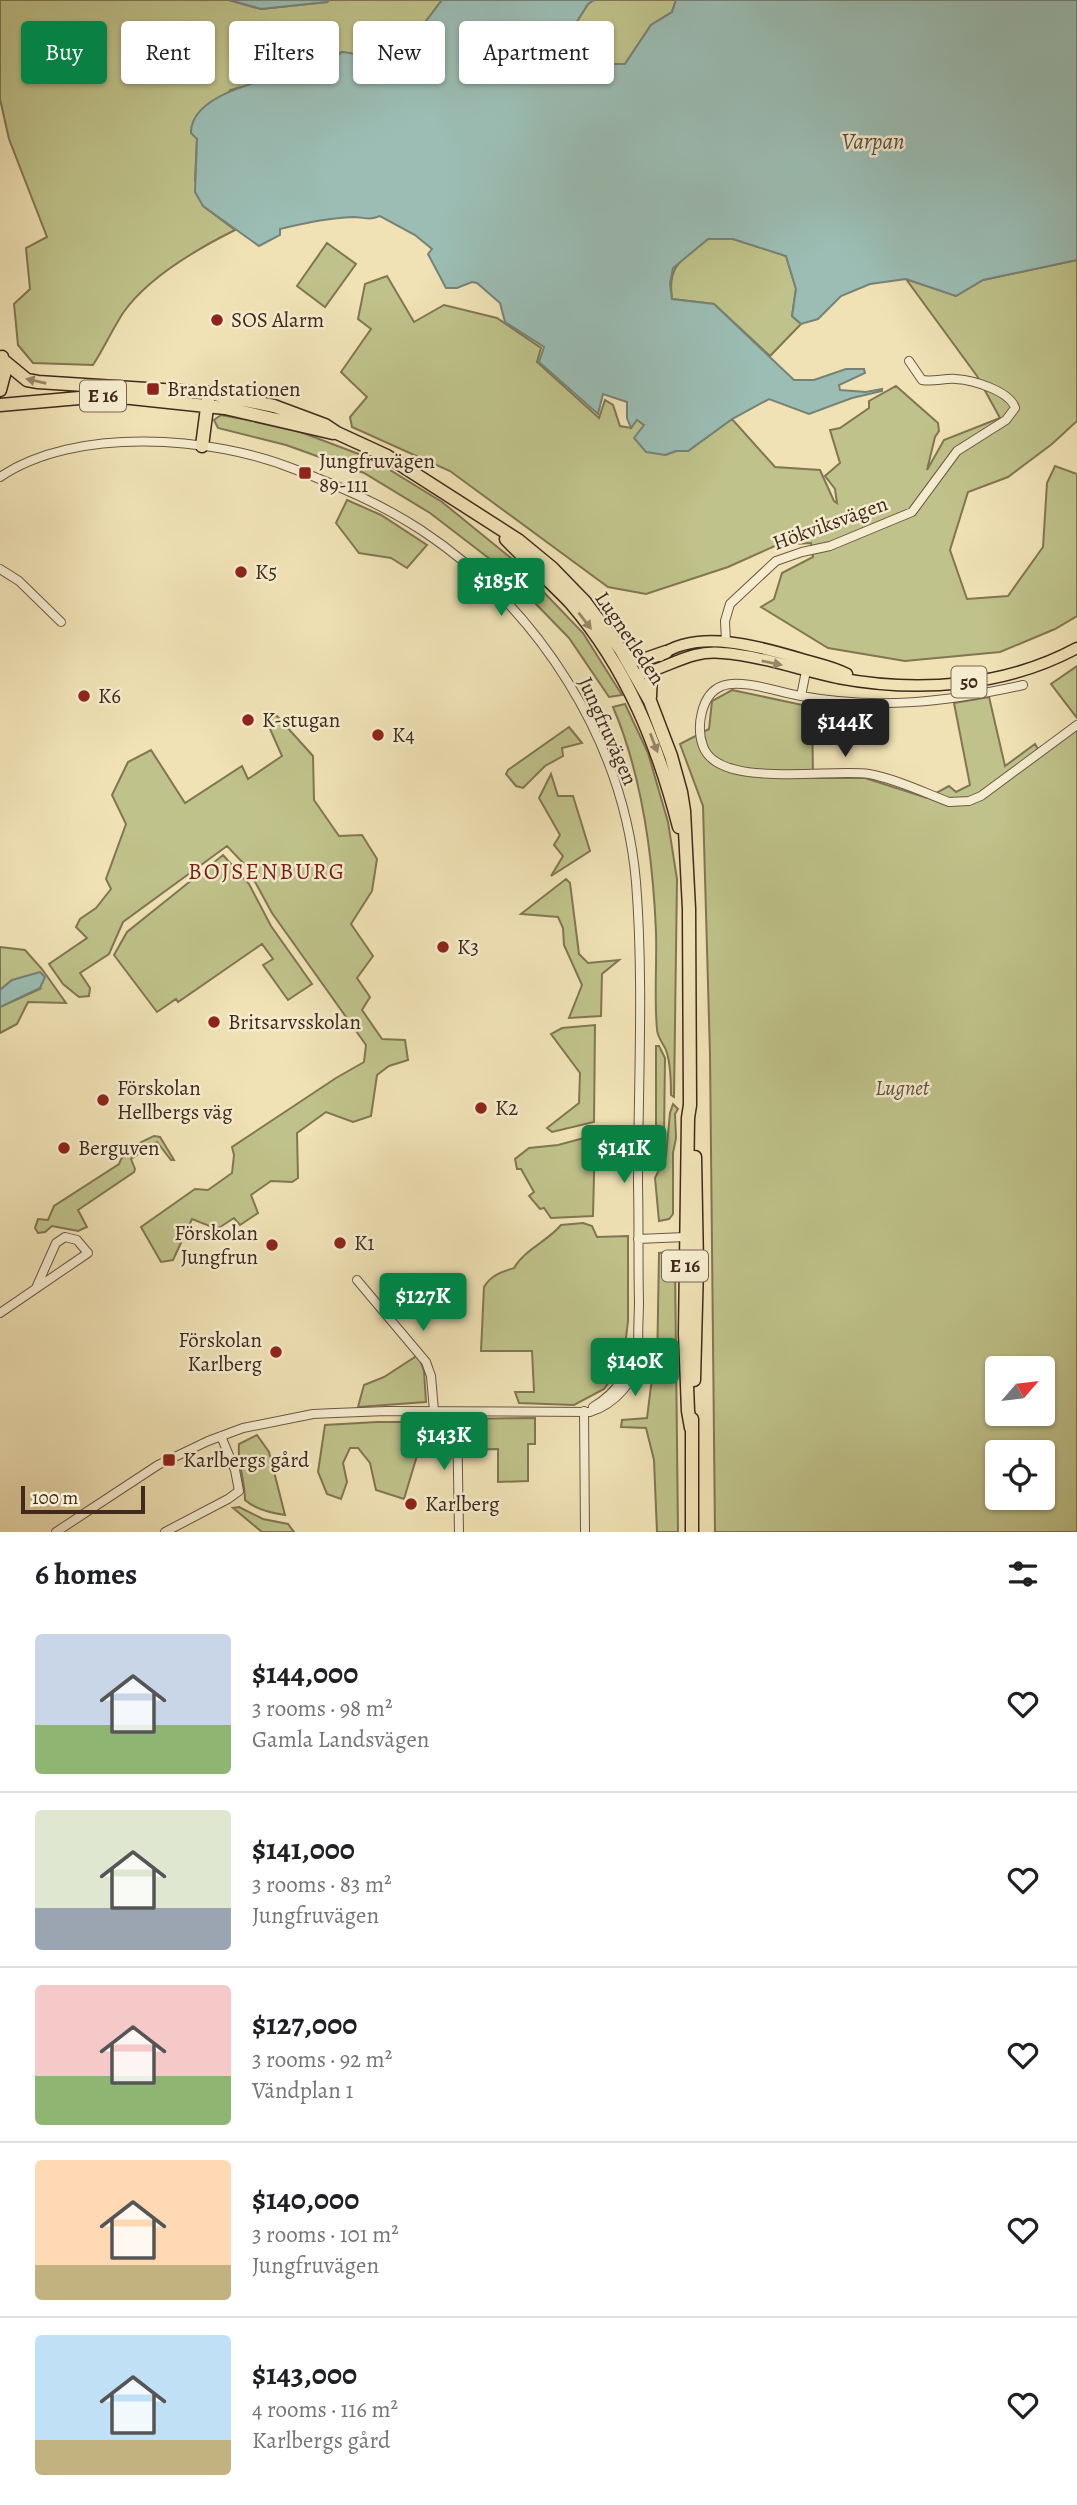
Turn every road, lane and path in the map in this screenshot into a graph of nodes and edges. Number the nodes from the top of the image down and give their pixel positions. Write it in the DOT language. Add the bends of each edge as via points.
graph roads {
  1 [pos="1,354"];
  2 [pos="909,361"];
  3 [pos="0,390"];
  4 [pos="208,399"];
  5 [pos="0,405"];
  6 [pos="202,446"];
  7 [pos="0,477"];
  8 [pos="494,526"];
  9 [pos="0,569"];
  10 [pos="61,622"];
  11 [pos="726,648"];
  12 [pos="1077,648"];
  13 [pos="666,652"];
  14 [pos="625,657"];
  15 [pos="807,666"];
  16 [pos="651,672"];
  17 [pos="631,678"];
  18 [pos="1023,685"];
  19 [pos="801,696"];
  20 [pos="650,701"];
  21 [pos="1077,725"];
  22 [pos="684,849"];
  23 [pos="691,1237"];
  24 [pos="638,1240"];
  25 [pos="357,1280"];
  26 [pos="36,1288"];
  27 [pos="0,1313"];
  28 [pos="434,1411"];
  29 [pos="584,1411"];
  30 [pos="457,1412"];
  31 [pos="221,1436"];
  32 [pos="56,1532"];
  33 [pos="164,1532"];
  34 [pos="459,1532"];
  35 [pos="585,1532"];
  36 [pos="692,1532"];
  1 -- 3 [label="highway, E 16" via="4,381"];
  4 -- 1 [label="highway, Lugnetleden / E 16, one-way" via="27,380"];
  2 -- 11 [label="street, Hökviksvägen" via="922,380 957,379 993,389 1013,400 1015,408 1006,420 957,451 912,512 830,546 776,561 730,604"];
  4 -- 5 [label="highway, Lugnetleden / E 16" via="102,396"];
  4 -- 6 [label="highway"];
  4 -- 8 [label="highway, Lugnetleden / E 16" via="274,406 326,425 387,456"];
  6 -- 7 [label="street, Jungfruvägen" via="98,444 42,455"];
  6 -- 24 [label="street, Jungfruvägen" via="269,461 332,483 423,531 476,573 520,618 580,701 619,798 636,882"];
  8 -- 14 [label="highway, Lugnetleden / E 16" via="536,554 569,584"];
  8 -- 17 [label="highway, Lugnetleden / E 16, one-way" via="580,614"];
  9 -- 10 [label="street"];
  11 -- 13 [label="main road, 50" via="695,643"];
  11 -- 15 [label="main road, 50" via="762,648"];
  11 -- 16 [label="main road, 50" via="688,655"];
  12 -- 15 [label="main road, 50" via="1019,672 927,686 856,679 842,671"];
  13 -- 14 [label="highway, 50" via="643,660"];
  13 -- 17 [label="main road, 50"];
  14 -- 17 [label="highway, Lugnetleden / E 16"];
  15 -- 19 [label="street"];
  16 -- 17 [label="main road, 50"];
  16 -- 20 [label="highway"];
  17 -- 20 [label="highway, Lugnetleden / E 16"];
  17 -- 22 [label="highway, Lugnetleden / E 16, one-way"];
  18 -- 19 [label="street" via="910,704"];
  19 -- 21 [label="street" via="745,685 719,687 708,698 702,716 704,751 713,761 736,770 869,774 960,803 981,796"];
  20 -- 22 [label="highway, Lugnetleden / E 16" via="681,792"];
  22 -- 23 [label="highway, Lugnetleden / E 16" via="693,1117"];
  23 -- 24 [label="street"];
  23 -- 36 [label="highway, Lugnetleden / E 16" via="696,1320"];
  24 -- 29 [label="street, Jungfruvägen" via="638,1341 622,1381"];
  25 -- 28 [label="street" via="426,1362"];
  26 -- 26 [label="street" via="57,1242 65,1237 77,1240 88,1253"];
  26 -- 27 [label="street"];
  28 -- 30 [label="street"];
  28 -- 31 [label="street" via="313,1414"];
  29 -- 30 [label="street"];
  29 -- 35 [label="street"];
  30 -- 34 [label="street"];
  31 -- 32 [label="street" via="148,1471"];
  31 -- 33 [label="street" via="239,1491"];
}
